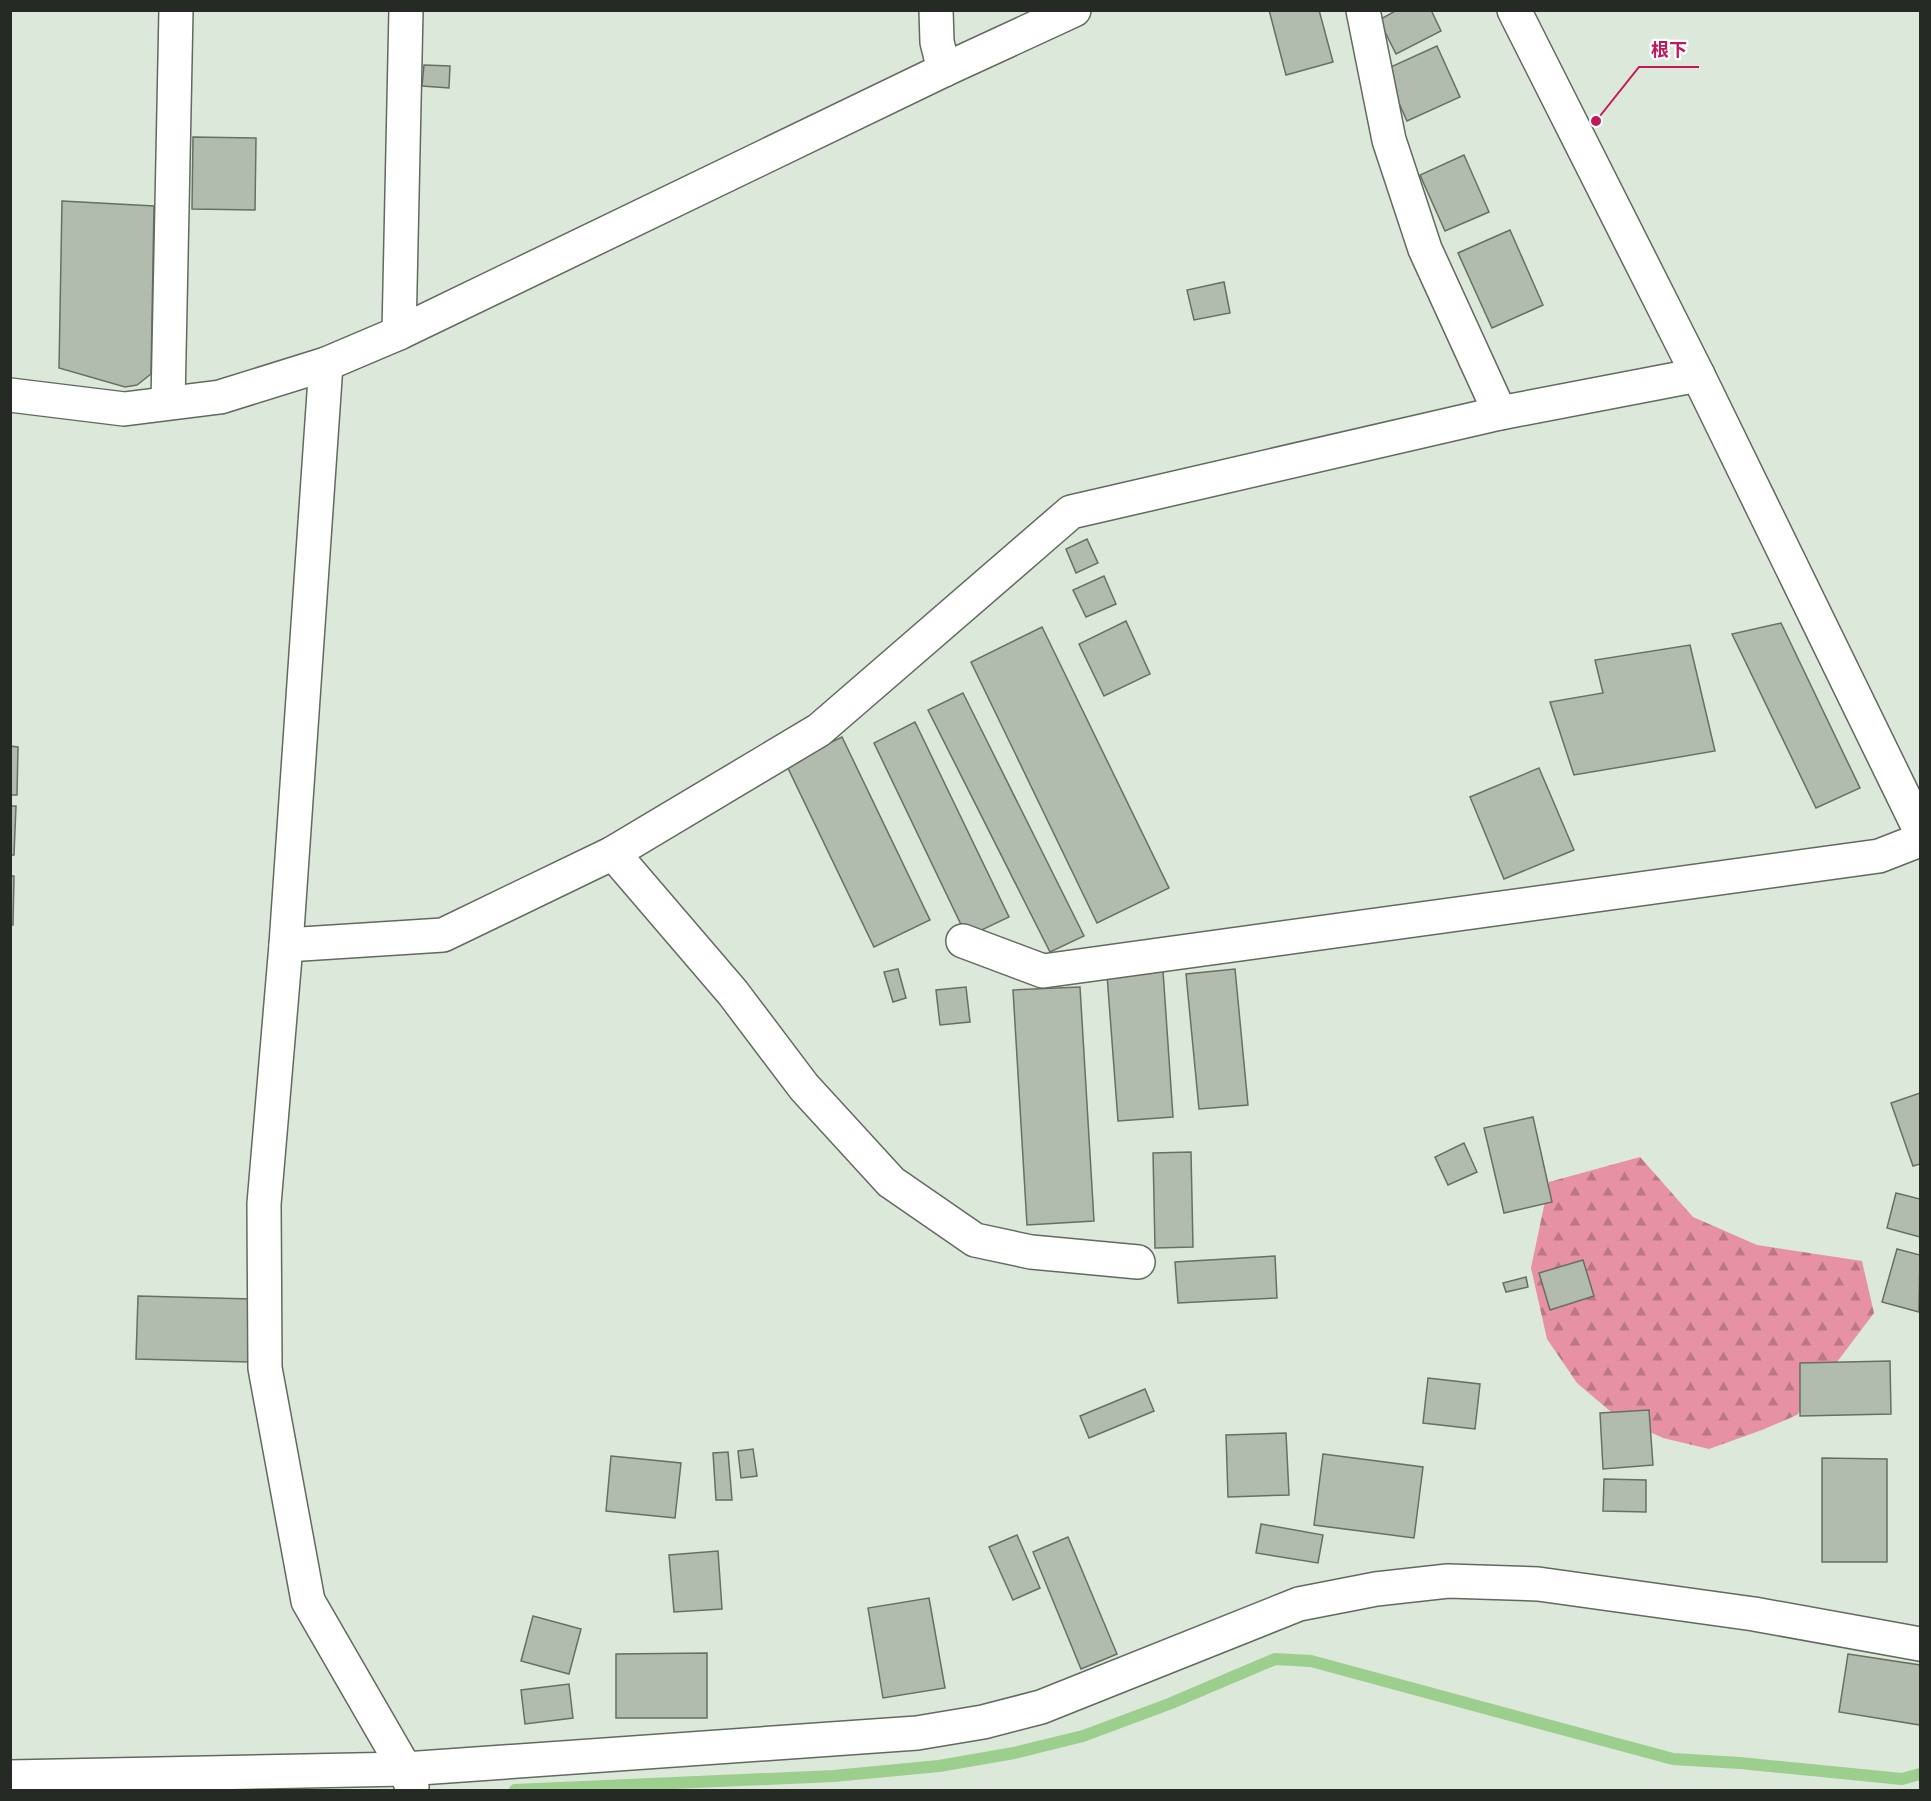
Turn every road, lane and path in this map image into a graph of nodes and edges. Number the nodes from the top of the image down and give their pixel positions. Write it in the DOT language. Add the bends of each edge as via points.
graph roads {
  1 [pos="176,10"];
  2 [pos="406,10"];
  3 [pos="936,10"];
  4 [pos="1074,10"];
  5 [pos="1363,10"];
  6 [pos="1514,10"];
  7 [pos="944,70"];
  8 [pos="399,333"];
  9 [pos="326,364"];
  10 [pos="1698,375"];
  11 [pos="10,395"];
  12 [pos="168,403"];
  13 [pos="1500,413"];
  14 [pos="1920,830"];
  15 [pos="1920,840"];
  16 [pos="613,853"];
  17 [pos="963,941"];
  18 [pos="286,945"];
  19 [pos="1138,1263"];
  20 [pos="1920,1644"];
  21 [pos="10,1777"];
  22 [pos="409,1780"];
  1 -- 12 [label="street"];
  2 -- 8 [label="street"];
  3 -- 7 [label="street" via="937,42"];
  4 -- 7 [label="street"];
  5 -- 13 [label="street" via="1389,140 1425,249"];
  6 -- 10 [label="street"];
  7 -- 8 [label="street"];
  8 -- 9 [label="street"];
  9 -- 12 [label="street" via="220,397"];
  9 -- 18 [label="street"];
  10 -- 13 [label="street"];
  10 -- 14 [label="street"];
  11 -- 12 [label="street" via="124,409"];
  13 -- 16 [label="street" via="1071,512 819,730"];
  15 -- 17 [label="street" via="1879,856 1042,971"];
  16 -- 18 [label="street" via="443,935"];
  16 -- 19 [label="street" via="734,993 804,1087 891,1182 975,1240 1030,1252"];
  18 -- 22 [label="street" via="264,1204 265,1368 308,1601"];
  20 -- 22 [label="street" via="1754,1614 1538,1584 1448,1581 1376,1589 1299,1604 1041,1707 983,1722 917,1733"];
  21 -- 22 [label="street"];
}
